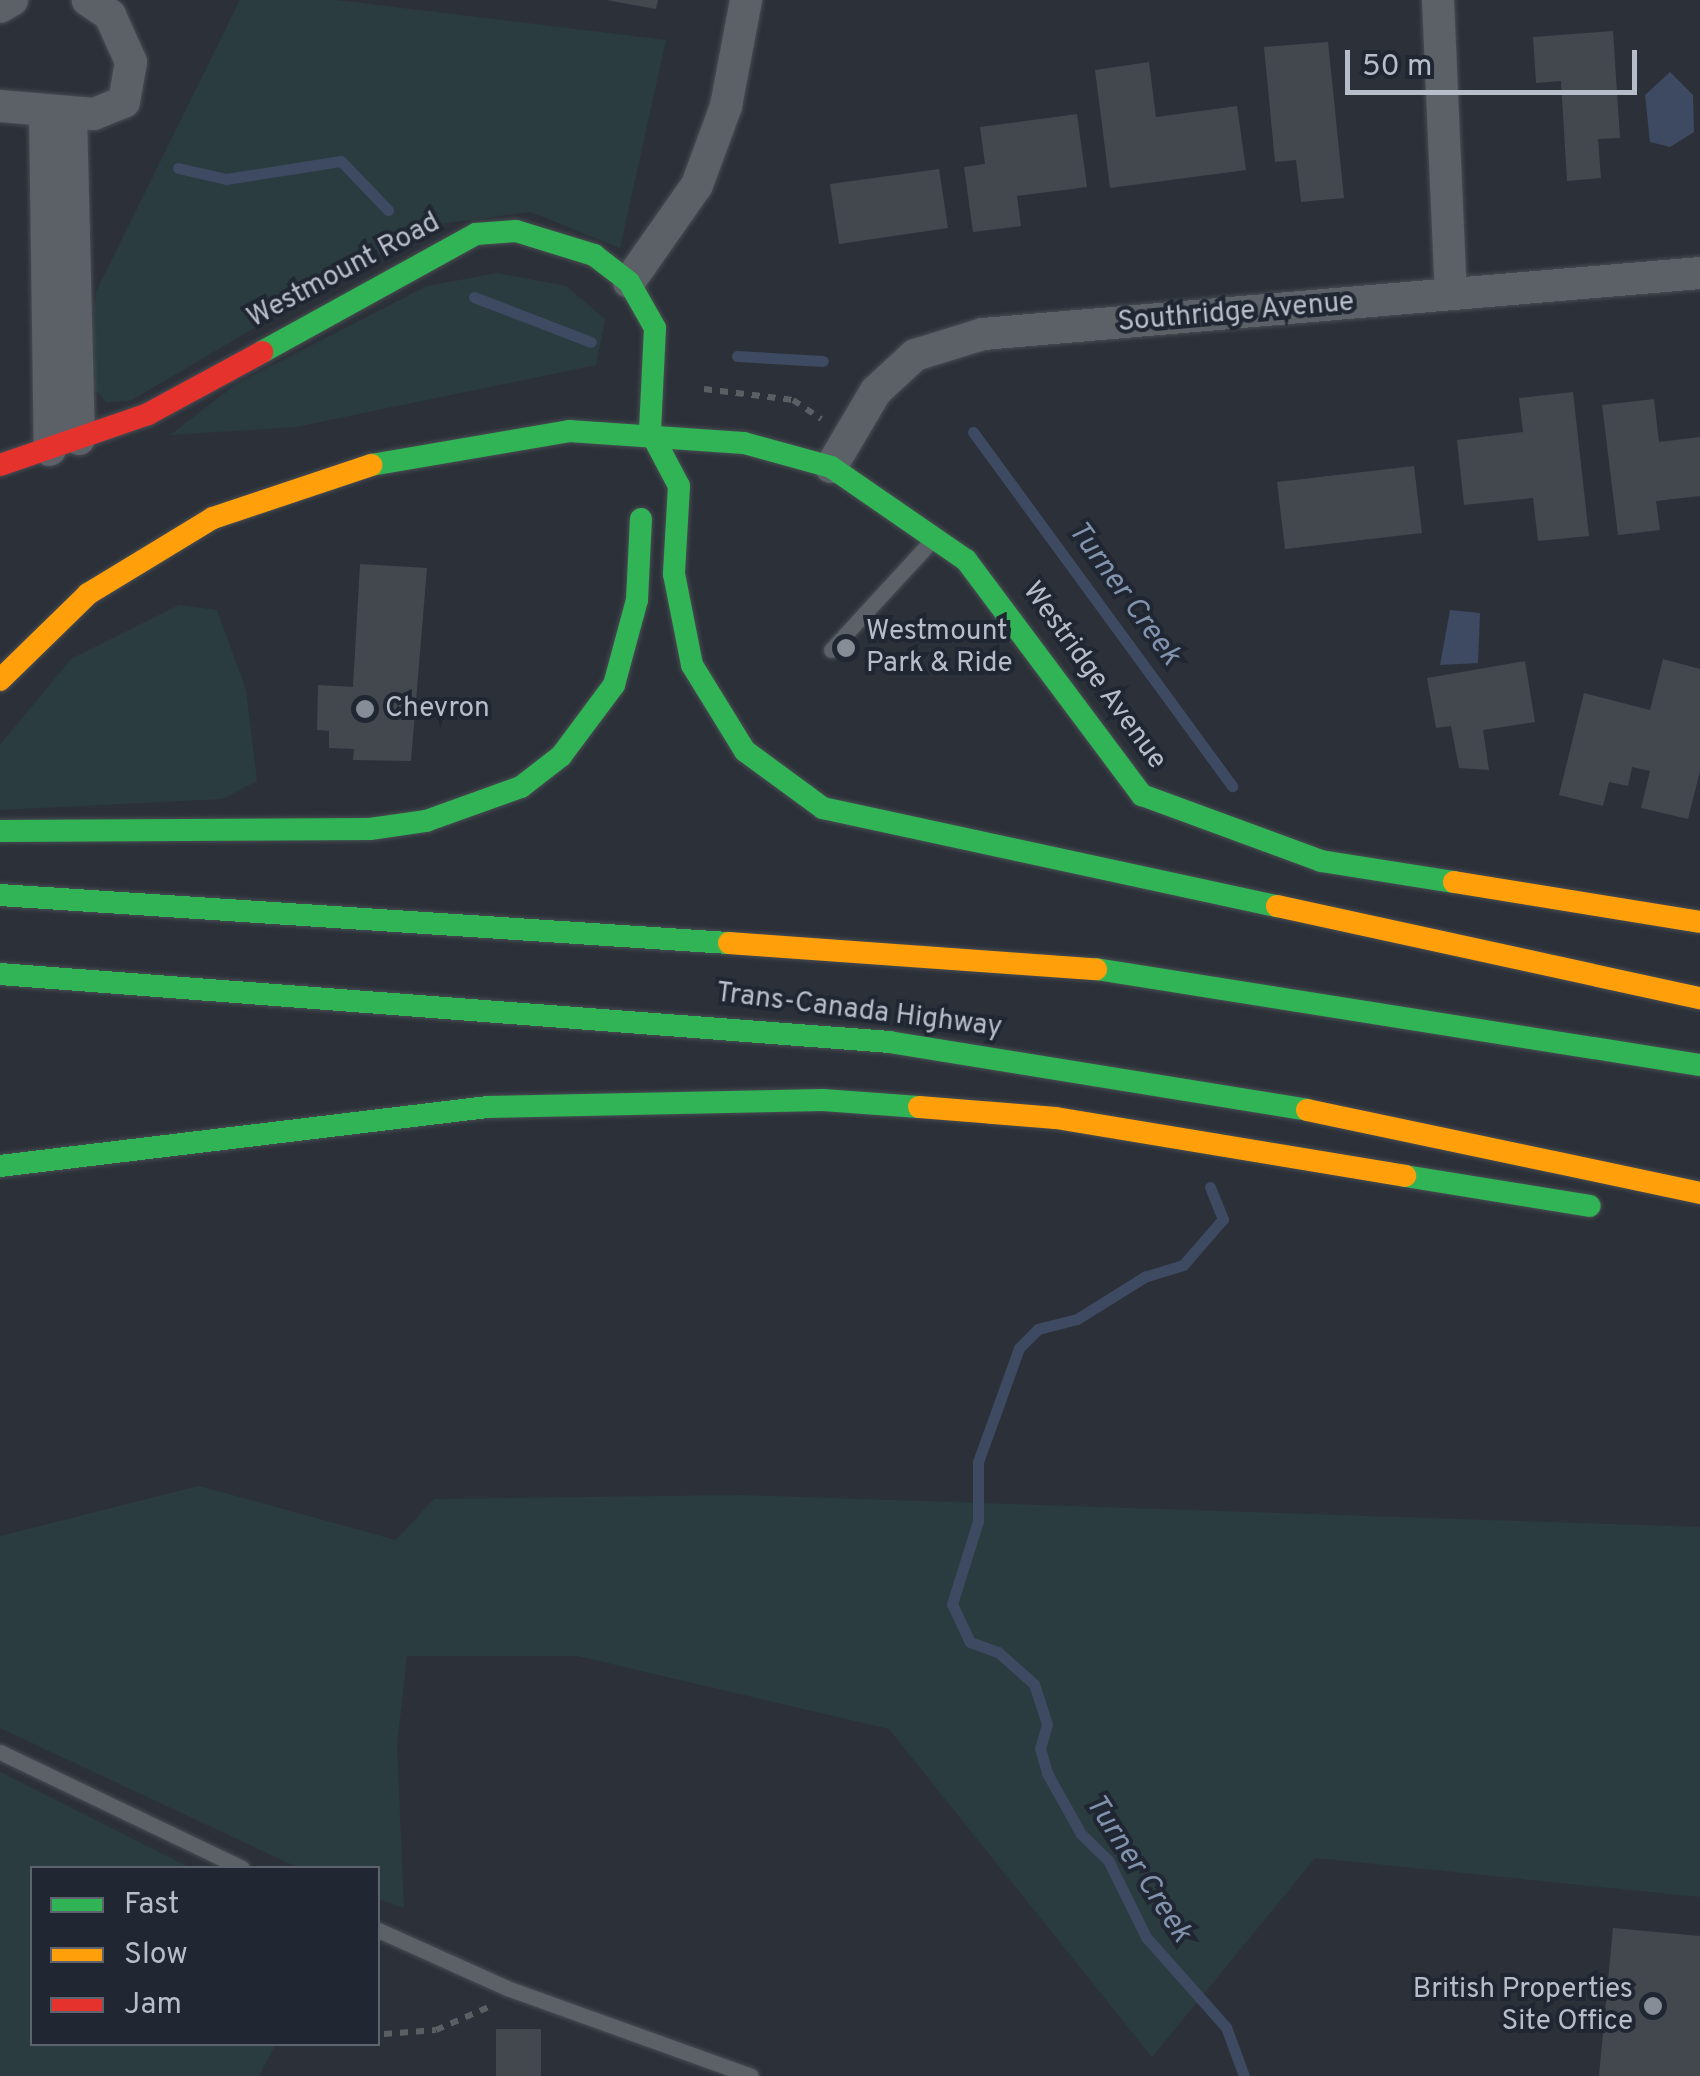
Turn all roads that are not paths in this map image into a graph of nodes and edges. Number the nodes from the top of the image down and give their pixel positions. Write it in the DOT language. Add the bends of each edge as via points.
graph roads {
  1 [pos="12,0"];
  2 [pos="88,0"];
  3 [pos="746,0"];
  4 [pos="1438,0"];
  5 [pos="0,7"];
  6 [pos="0,106"];
  7 [pos="58,113"];
  8 [pos="1700,272"];
  9 [pos="629,282"];
  10 [pos="1451,294"];
  11 [pos="650,432"];
  12 [pos="64,445"];
  13 [pos="0,465"];
  14 [pos="831,467"];
  15 [pos="936,536"];
  16 [pos="831,650"];
  17 [pos="0,680"];
  18 [pos="0,831"];
  19 [pos="0,895"];
  20 [pos="1700,922"];
  21 [pos="0,974"];
  22 [pos="1700,998"];
  23 [pos="1700,1066"];
  24 [pos="0,1166"];
  25 [pos="1700,1193"];
  26 [pos="1622,1212"];
  27 [pos="0,1752"];
  28 [pos="238,1866"];
  29 [pos="380,1931"];
  30 [pos="751,2076"];
  1 -- 5 [label="street"];
  2 -- 7 [label="street" via="110,15 131,62 124,102"];
  3 -- 9 [label="street" via="726,106 696,185"];
  4 -- 10 [label="street"];
  6 -- 7 [label="street"];
  7 -- 12 [label="street"];
  8 -- 10 [label="street, Southridge Avenue"];
  9 -- 11 [label="main road" via="655,328"];
  9 -- 12 [label="main road, Westmount Road" via="550,237 476,234 148,414"];
  10 -- 14 [label="street, Southridge Avenue" via="983,334 916,355 876,391"];
  11 -- 14 [label="main road, Westridge Avenue"];
  11 -- 17 [label="main road, Westridge Avenue" via="478,442 348,469 213,518 88,594"];
  11 -- 18 [label="main road" via="638,600 614,685 562,756 522,788 442,817 370,828"];
  11 -- 22 [label="main road" via="679,486 674,574 692,664 745,751 823,808"];
  12 -- 13 [label="main road, Westmount Road"];
  14 -- 15 [label="main road, Westridge Avenue"];
  15 -- 16 [label="lane"];
  15 -- 20 [label="main road, Westridge Avenue" via="994,591 1142,795 1320,861"];
  19 -- 23 [label="main road, Trans-Canada Highway" via="1064,965 1352,1003"];
  21 -- 25 [label="main road, Trans-Canada Highway" via="588,1012 889,1042 1204,1089"];
  24 -- 26 [label="main road" via="488,1107 823,1100 1190,1137"];
  27 -- 28 [label="lane"];
  29 -- 30 [label="lane" via="507,1988"];
}
